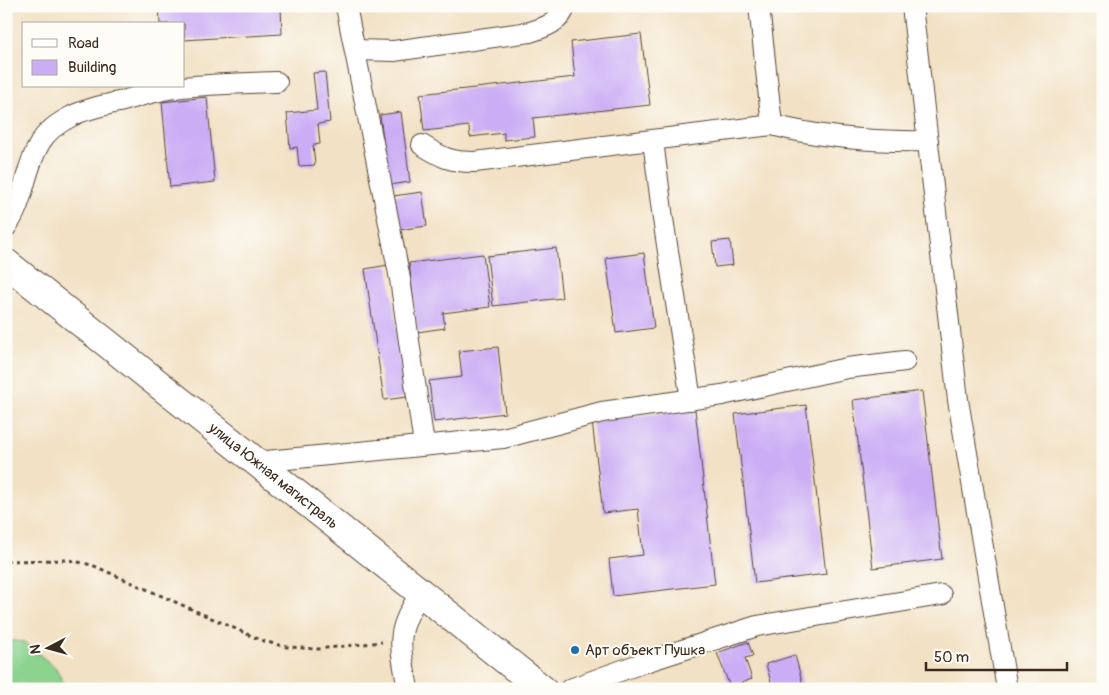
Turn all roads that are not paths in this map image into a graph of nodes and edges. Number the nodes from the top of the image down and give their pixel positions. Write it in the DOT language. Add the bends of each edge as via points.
graph roads {
  1 [pos="346,6"];
  2 [pos="565,6"];
  3 [pos="759,6"];
  4 [pos="912,6"];
  5 [pos="355,50"];
  6 [pos="277,82"];
  7 [pos="185,87"];
  8 [pos="173,88"];
  9 [pos="772,125"];
  10 [pos="653,141"];
  11 [pos="928,141"];
  12 [pos="422,145"];
  13 [pos="6,227"];
  14 [pos="6,263"];
  15 [pos="905,361"];
  16 [pos="691,400"];
  17 [pos="424,445"];
  18 [pos="256,462"];
  19 [pos="421,593"];
  20 [pos="940,595"];
  21 [pos="603,682"];
  22 [pos="408,689"];
  23 [pos="542,689"];
  24 [pos="570,689"];
  25 [pos="1007,689"];
  1 -- 5 [label="street"];
  2 -- 5 [label="street" via="558,19 530,32 394,52"];
  3 -- 9 [label="street"];
  4 -- 11 [label="street"];
  5 -- 17 [label="street" via="400,279"];
  6 -- 7 [label="street"];
  8 -- 13 [label="street" via="72,116 53,128 40,141 17,210"];
  9 -- 10 [label="street"];
  9 -- 11 [label="street" via="803,133 886,142"];
  10 -- 12 [label="street" via="475,162 443,158"];
  10 -- 16 [label="street"];
  11 -- 25 [label="street" via="958,400"];
  14 -- 18 [label="highway, улица Южная магистраль"];
  15 -- 16 [label="street" via="847,368"];
  16 -- 17 [label="street" via="602,412 503,438"];
  17 -- 18 [label="street"];
  18 -- 19 [label="highway, улица Южная магистраль"];
  19 -- 22 [label="street" via="409,610 400,640"];
  19 -- 23 [label="highway, улица Южная магистраль"];
  20 -- 21 [label="street" via="757,626 642,663"];
  21 -- 24 [label="street"];
}
